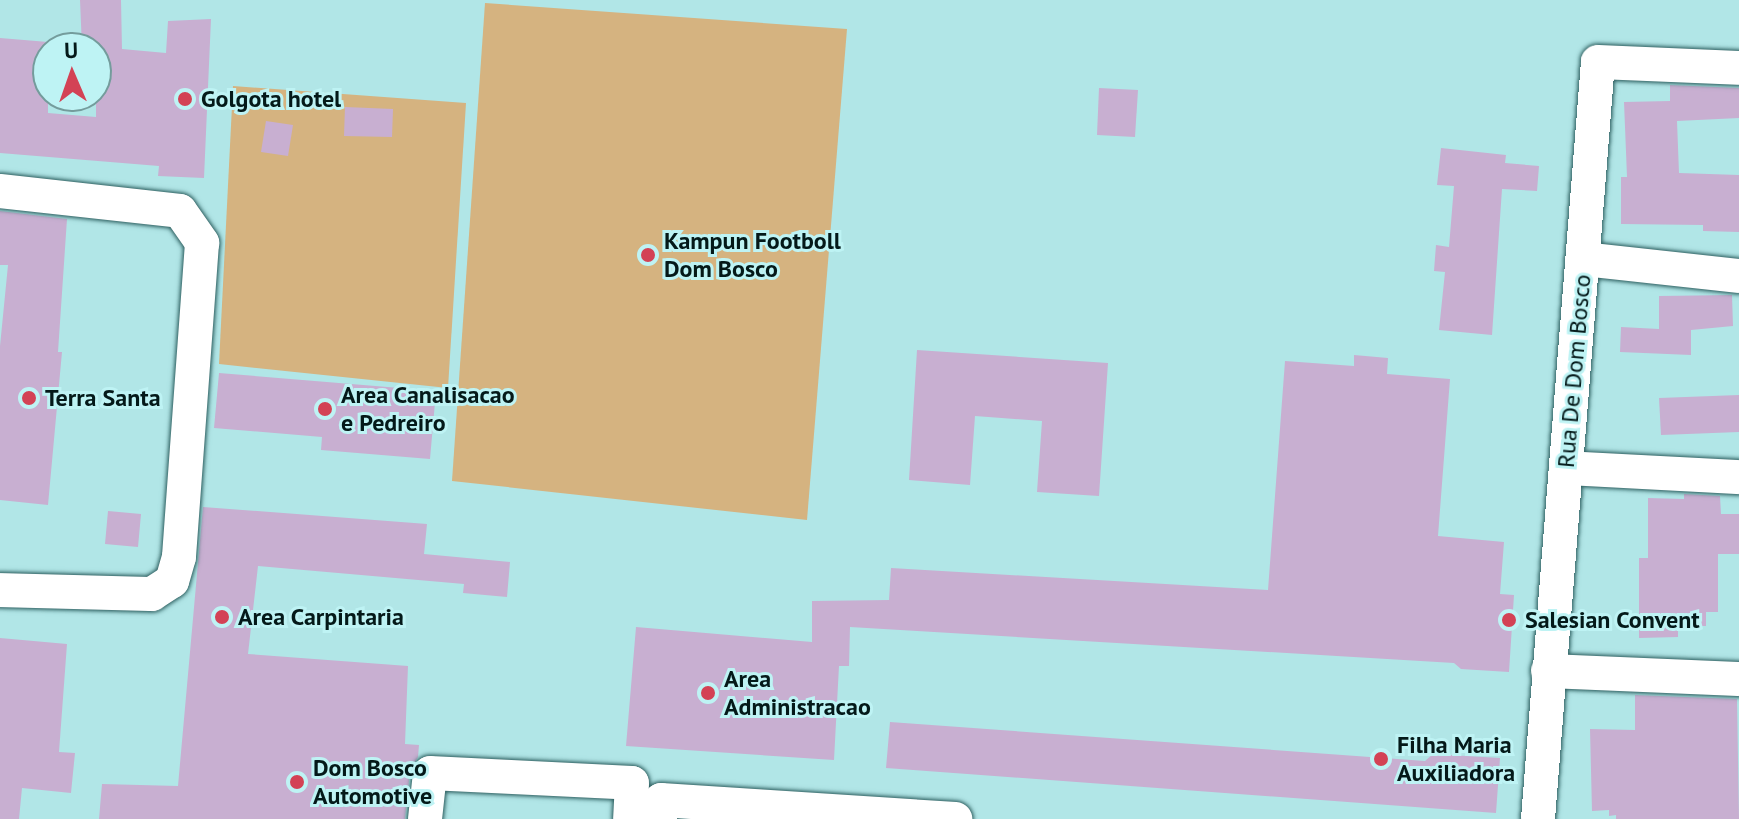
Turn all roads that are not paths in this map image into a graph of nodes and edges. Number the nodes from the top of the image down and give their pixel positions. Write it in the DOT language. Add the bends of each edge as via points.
graph roads {
  1 [pos="1739,68"];
  2 [pos="0,191"];
  3 [pos="1583,259"];
  4 [pos="1739,276"];
  5 [pos="1566,468"];
  6 [pos="1739,477"];
  7 [pos="0,590"];
  8 [pos="1548,671"];
  9 [pos="1739,679"];
  10 [pos="425,819"];
  11 [pos="630,819"];
  12 [pos="660,819"];
  13 [pos="955,819"];
  14 [pos="1538,819"];
  1 -- 3 [label="street, Rua De Dom Bosco" via="1598,62"];
  2 -- 7 [label="street" via="180,211 202,243 179,557 172,581 152,594"];
  3 -- 4 [label="street"];
  3 -- 5 [label="street, Rua De Dom Bosco"];
  5 -- 6 [label="street"];
  5 -- 8 [label="street, Rua De Dom Bosco"];
  8 -- 9 [label="street"];
  8 -- 14 [label="street, Rua De Dom Bosco"];
  10 -- 11 [label="street" via="430,773 632,783"];
  12 -- 13 [label="street" via="661,800"];
}
